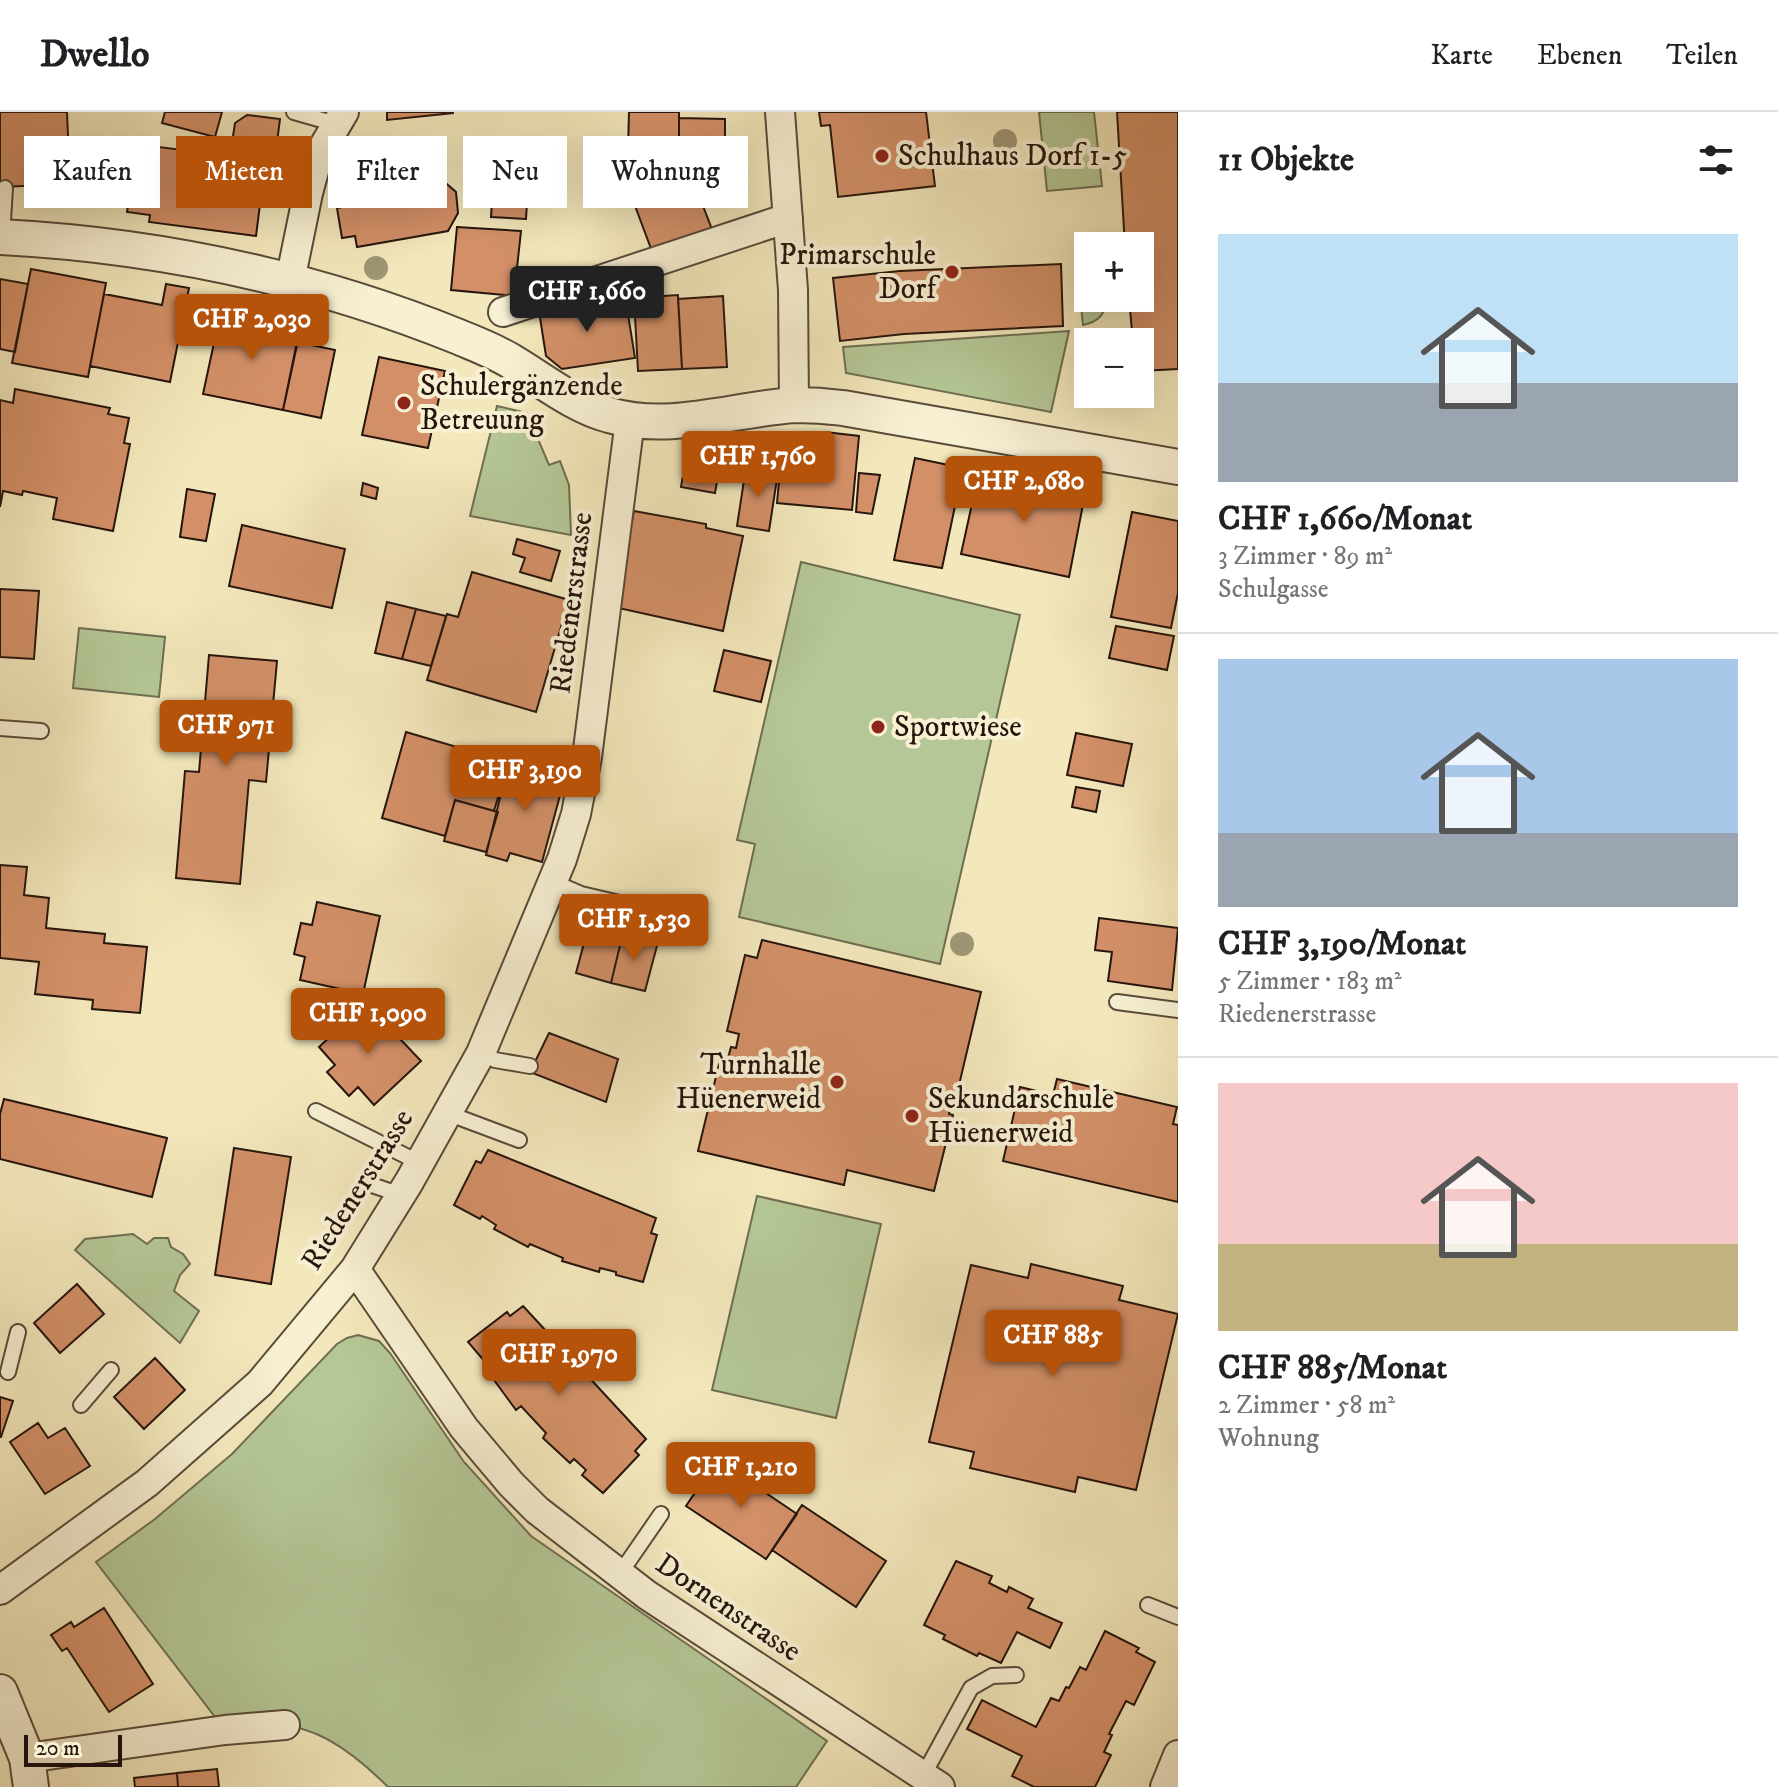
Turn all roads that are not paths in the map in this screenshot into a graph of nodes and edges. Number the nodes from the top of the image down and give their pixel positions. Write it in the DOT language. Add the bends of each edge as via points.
graph roads {
  1 [pos="294,112"];
  2 [pos="780,112"];
  3 [pos="340,118"];
  4 [pos="5,188"];
  5 [pos="788,218"];
  6 [pos="1,237"];
  7 [pos="290,281"];
  8 [pos="503,312"];
  9 [pos="794,405"];
  10 [pos="630,420"];
  11 [pos="1178,467"];
  12 [pos="0,728"];
  13 [pos="41,731"];
  14 [pos="553,882"];
  15 [pos="654,911"];
  16 [pos="1117,1002"];
  17 [pos="1178,1010"];
  18 [pos="481,1053"];
  19 [pos="530,1066"];
  20 [pos="316,1111"];
  21 [pos="447,1113"];
  22 [pos="519,1140"];
  23 [pos="420,1163"];
  24 [pos="366,1183"];
  25 [pos="401,1195"];
  26 [pos="355,1269"];
  27 [pos="18,1332"];
  28 [pos="111,1370"];
  29 [pos="8,1372"];
  30 [pos="81,1405"];
  31 [pos="661,1514"];
  32 [pos="619,1575"];
  33 [pos="0,1590"];
  34 [pos="1148,1605"];
  35 [pos="1178,1617"];
  36 [pos="1016,1675"];
  37 [pos="0,1692"];
  38 [pos="285,1725"];
  39 [pos="29,1772"];
  40 [pos="931,1782"];
  1 -- 3 [label="lane"];
  2 -- 5 [label="street"];
  3 -- 7 [label="street" via="318,156"];
  4 -- 6 [label="lane"];
  5 -- 8 [label="street"];
  5 -- 9 [label="street"];
  6 -- 7 [label="street" via="158,254"];
  7 -- 10 [label="street" via="463,339 510,360 589,408"];
  9 -- 10 [label="street" via="672,421"];
  9 -- 11 [label="street" via="869,411"];
  10 -- 14 [label="street, Riedenerstrasse" via="585,772"];
  12 -- 13 [label="lane"];
  14 -- 15 [label="lane"];
  14 -- 18 [label="street, Riedenerstrasse"];
  16 -- 17 [label="lane"];
  18 -- 19 [label="lane"];
  18 -- 21 [label="street, Riedenerstrasse"];
  20 -- 23 [label="lane"];
  21 -- 22 [label="lane"];
  21 -- 23 [label="street, Riedenerstrasse"];
  23 -- 25 [label="street, Riedenerstrasse"];
  24 -- 25 [label="lane"];
  25 -- 26 [label="street, Riedenerstrasse"];
  26 -- 32 [label="street, Dornenstrasse" via="488,1458 537,1510"];
  26 -- 33 [label="street, Riedenerstrasse" via="260,1383 147,1483"];
  27 -- 29 [label="lane"];
  28 -- 30 [label="lane"];
  31 -- 32 [label="lane"];
  32 -- 40 [label="street, Dornenstrasse"];
  34 -- 35 [label="lane"];
  36 -- 40 [label="lane" via="992,1676 971,1688"];
  37 -- 39 [label="street"];
  38 -- 39 [label="street" via="225,1730"];
}
